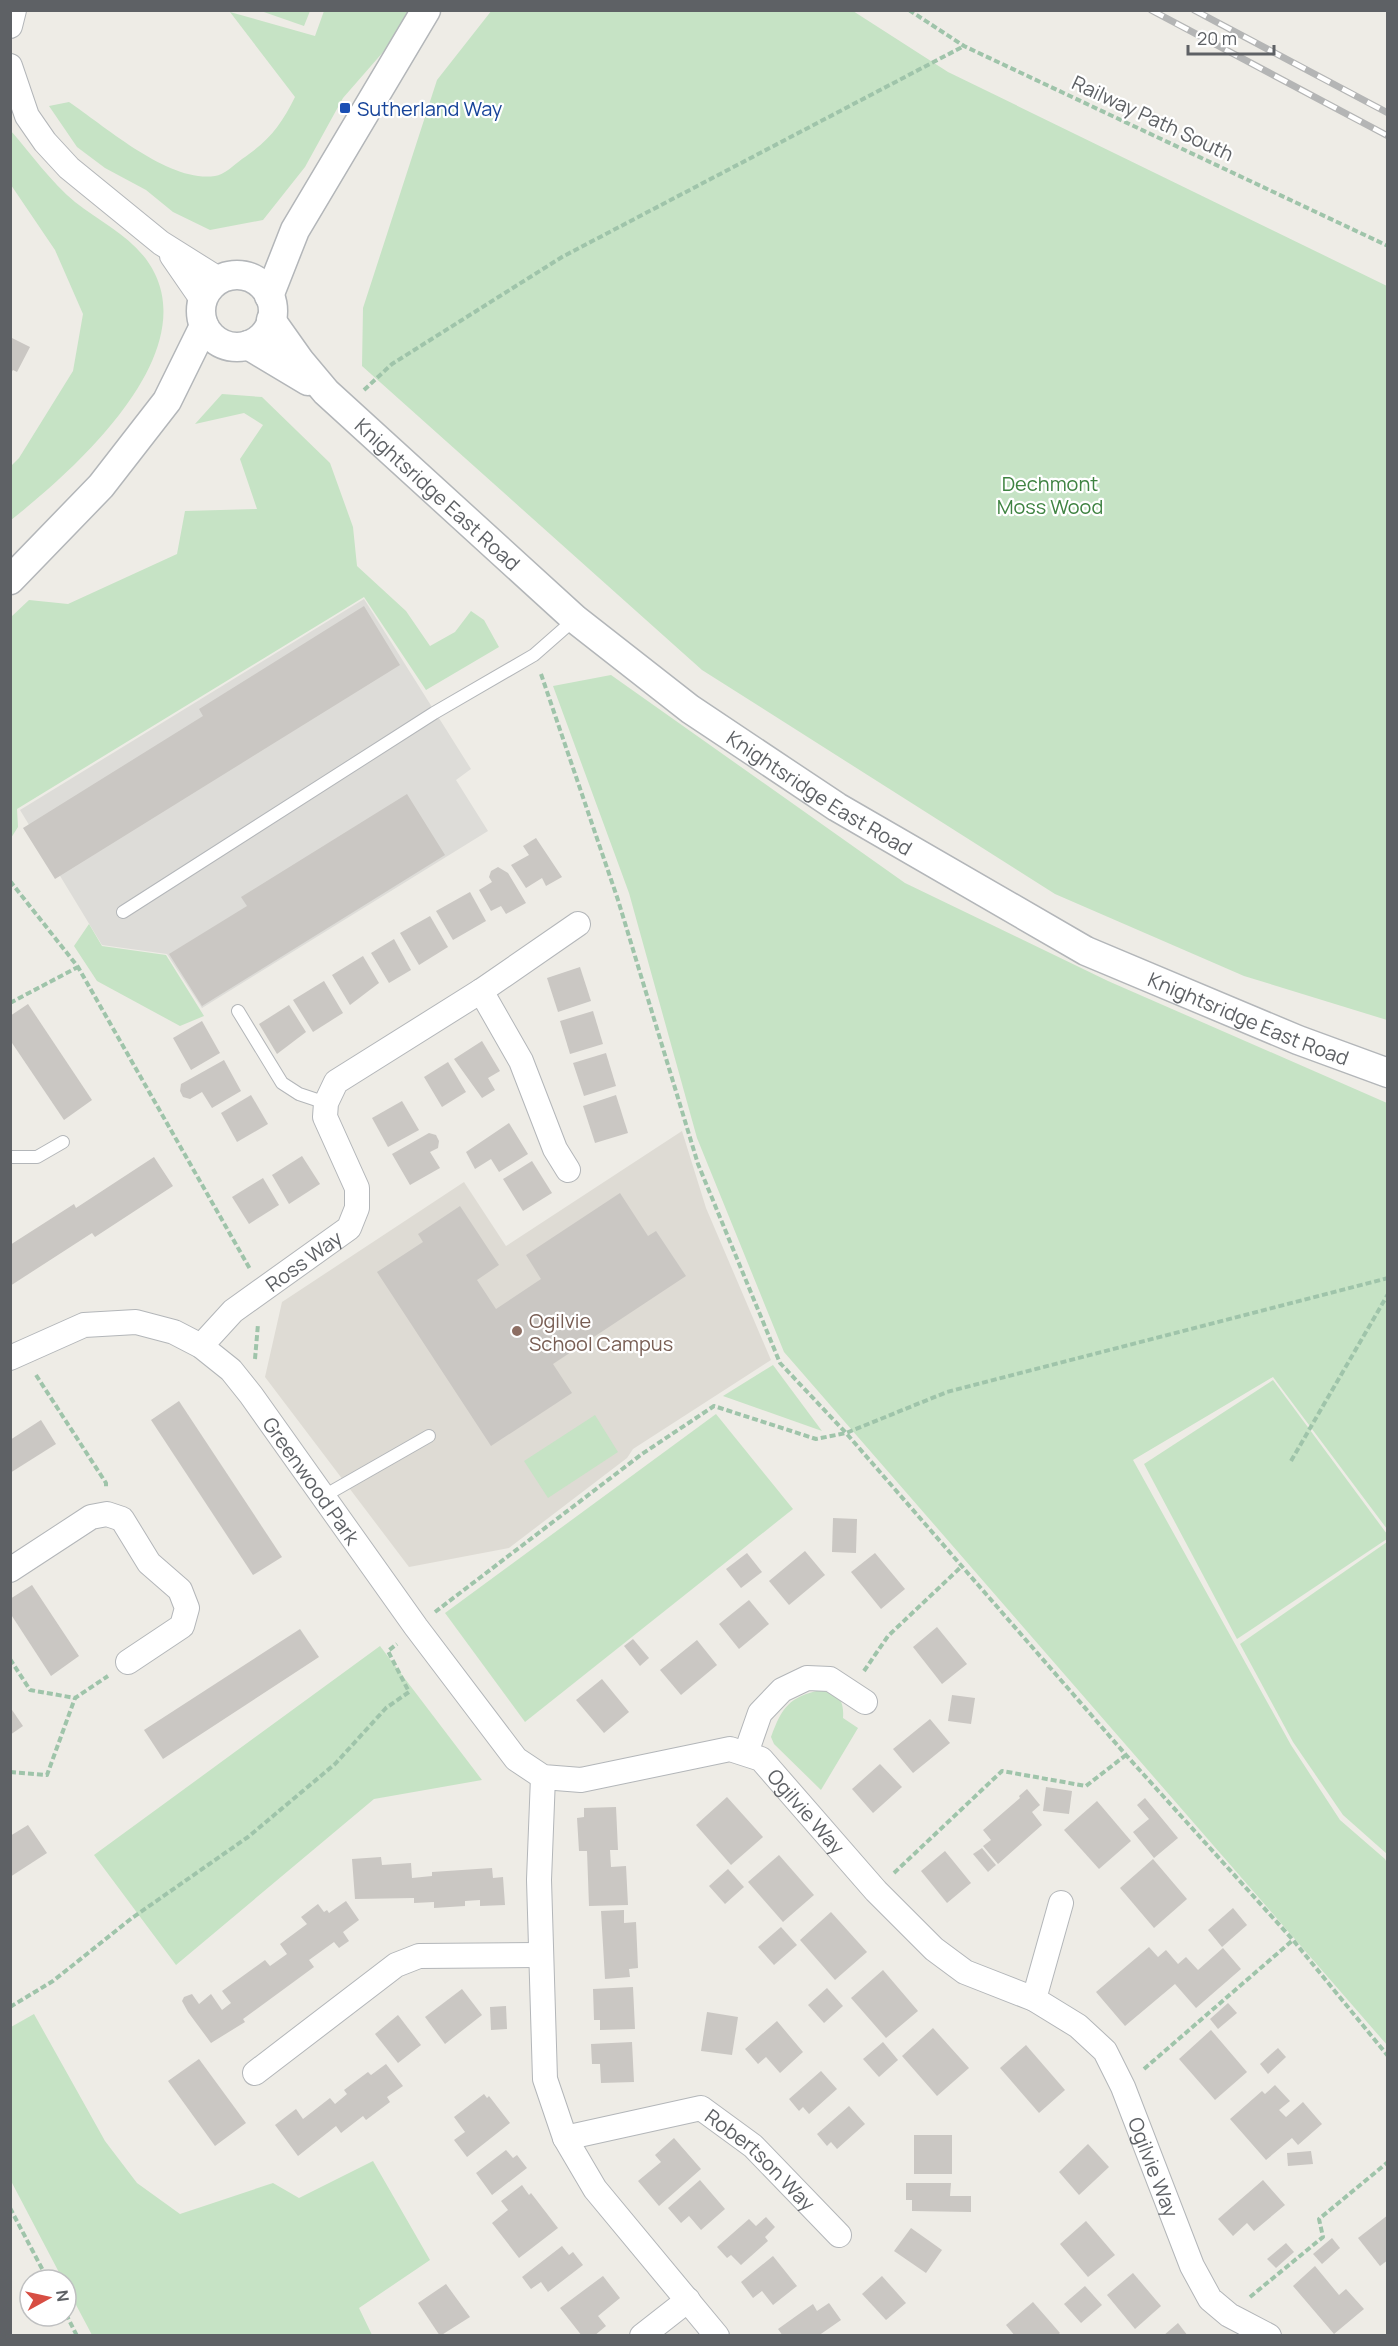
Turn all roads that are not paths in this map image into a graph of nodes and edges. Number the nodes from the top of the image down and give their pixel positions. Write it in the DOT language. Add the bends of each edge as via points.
graph roads {
  1 [pos="14,10"];
  2 [pos="426,10"];
  3 [pos="10,26"];
  4 [pos="10,66"];
  5 [pos="14,94"];
  6 [pos="296,230"];
  7 [pos="217,296"];
  8 [pos="270,308"];
  9 [pos="240,346"];
  10 [pos="335,400"];
  11 [pos="167,401"];
  12 [pos="10,580"];
  13 [pos="575,619"];
  14 [pos="123,912"];
  15 [pos="578,924"];
  16 [pos="481,991"];
  17 [pos="238,1011"];
  18 [pos="1388,1073"];
  19 [pos="326,1103"];
  20 [pos="63,1142"];
  21 [pos="10,1157"];
  22 [pos="568,1170"];
  23 [pos="201,1346"];
  24 [pos="16,1355"];
  25 [pos="429,1436"];
  26 [pos="324,1496"];
  27 [pos="10,1570"];
  28 [pos="128,1662"];
  29 [pos="858,1696"];
  30 [pos="746,1753"];
  31 [pos="543,1777"];
  32 [pos="1061,1903"];
  33 [pos="539,1955"];
  34 [pos="1034,1999"];
  35 [pos="255,2073"];
  36 [pos="565,2138"];
  37 [pos="839,2235"];
  38 [pos="687,2300"];
  39 [pos="642,2336"];
  40 [pos="717,2336"];
  41 [pos="1269,2336"];
  1 -- 3 [label="street"];
  2 -- 6 [label="street"];
  4 -- 5 [label="street"];
  5 -- 7 [label="street" via="45,142 69,168 161,243"];
  6 -- 7 [label="street"];
  6 -- 8 [label="street"];
  7 -- 8 [label="street" via="254,280"];
  7 -- 9 [label="street" via="215,340"];
  7 -- 11 [label="street"];
  8 -- 9 [label="street" via="259,340"];
  8 -- 10 [label="street, Knightsridge East Road" via="300,361"];
  9 -- 10 [label="street, Knightsridge East Road"];
  9 -- 11 [label="street"];
  10 -- 13 [label="street, Knightsridge East Road"];
  11 -- 12 [label="street" via="101,486"];
  13 -- 14 [label="lane" via="534,655 434,713"];
  13 -- 18 [label="street, Knightsridge East Road" via="690,709 837,807 1086,951 1298,1040"];
  15 -- 16 [label="street"];
  16 -- 19 [label="street" via="336,1082"];
  16 -- 22 [label="street" via="521,1061 555,1149"];
  17 -- 19 [label="lane" via="282,1083"];
  19 -- 23 [label="street, Ross Way" via="325,1117 357,1188 357,1208 349,1228 261,1288"];
  20 -- 21 [label="lane" via="37,1157"];
  23 -- 24 [label="street, Greenwood Park" via="174,1332 136,1322 84,1325"];
  23 -- 26 [label="street, Greenwood Park" via="231,1370"];
  25 -- 26 [label="lane"];
  26 -- 31 [label="street, Greenwood Park" via="516,1759"];
  27 -- 28 [label="street" via="91,1517 107,1514 122,1519 149,1563 180,1590 187,1608 182,1626"];
  29 -- 30 [label="street" via="830,1679 807,1678 782,1690 760,1713"];
  30 -- 31 [label="street" via="730,1749 581,1779"];
  30 -- 34 [label="street, Ogilvie Way" via="761,1759 876,1891 934,1949 965,1972"];
  31 -- 33 [label="street"];
  32 -- 34 [label="street"];
  33 -- 35 [label="street" via="419,1956 396,1965"];
  33 -- 36 [label="street" via="545,2079"];
  34 -- 41 [label="street, Ogilvie Way" via="1078,2026 1105,2051 1191,2265 1210,2299 1228,2315"];
  36 -- 37 [label="street, Robertson Way" via="701,2108 753,2146"];
  36 -- 38 [label="street" via="595,2189"];
  38 -- 39 [label="street"];
  38 -- 40 [label="street"];
}
